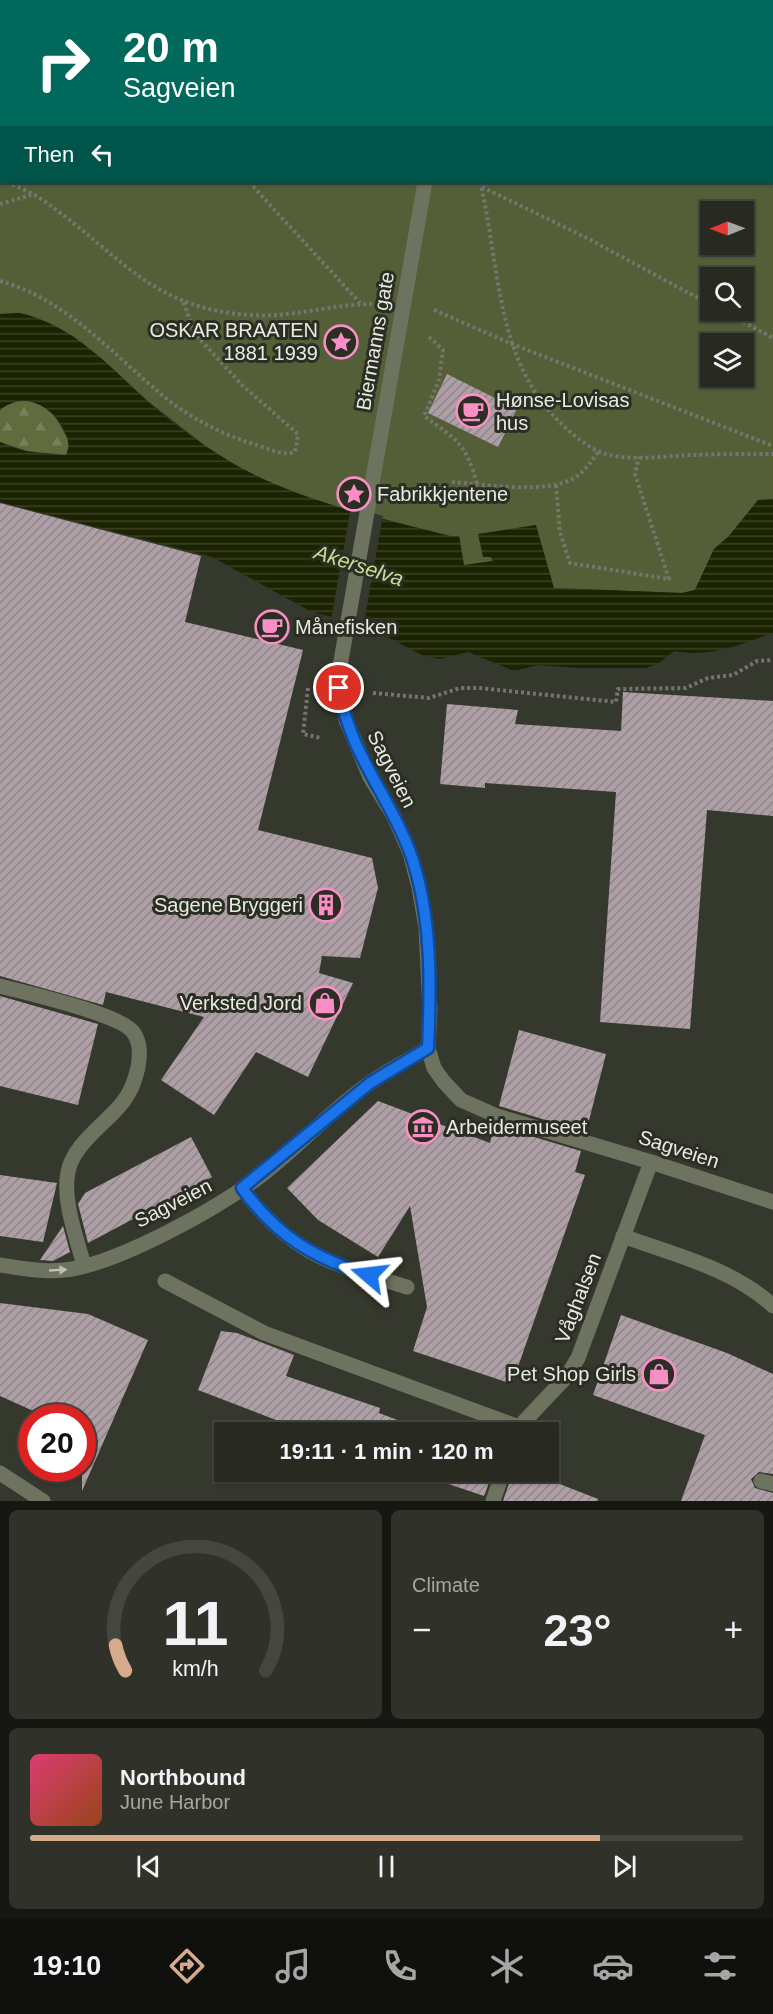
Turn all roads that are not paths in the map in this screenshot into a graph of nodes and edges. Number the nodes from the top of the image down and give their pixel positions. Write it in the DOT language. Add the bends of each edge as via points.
graph roads {
  1 [pos="425,183"];
  2 [pos="369,508"];
  3 [pos="0,986"];
  4 [pos="428,1048"];
  5 [pos="651,1162"];
  6 [pos="242,1188"];
  7 [pos="773,1202"];
  8 [pos="623,1236"];
  9 [pos="0,1265"];
  10 [pos="84,1266"];
  11 [pos="165,1281"];
  12 [pos="407,1287"];
  13 [pos="773,1306"];
  14 [pos="497,1422"];
  15 [pos="525,1422"];
  16 [pos="0,1473"];
  17 [pos="500,1482"];
  18 [pos="42,1501"];
  19 [pos="493,1501"];
  1 -- 2 [label="street, Biermanns gate"];
  2 -- 4 [label="street, Sagveien" via="340,665 346,720 370,777 410,853 419,887 427,948"];
  3 -- 10 [label="street" via="107,1017 132,1031 139,1043 135,1079 127,1099 75,1154 68,1172 70,1211"];
  4 -- 5 [label="street, Sagveien" via="434,1068 461,1100 496,1116"];
  4 -- 6 [label="street, Sagveien" via="370,1083"];
  5 -- 7 [label="street, Sagveien"];
  5 -- 8 [label="street, Våghalsen"];
  6 -- 10 [label="street, Sagveien" via="174,1228"];
  6 -- 12 [label="street" via="290,1241 330,1264"];
  8 -- 13 [label="street" via="734,1277"];
  8 -- 15 [label="street, Våghalsen" via="578,1358"];
  9 -- 10 [label="street, Sagveien, one-way" via="50,1271"];
  11 -- 14 [label="street" via="264,1333"];
  16 -- 18 [label="street"];
  17 -- 19 [label="street"];
}
